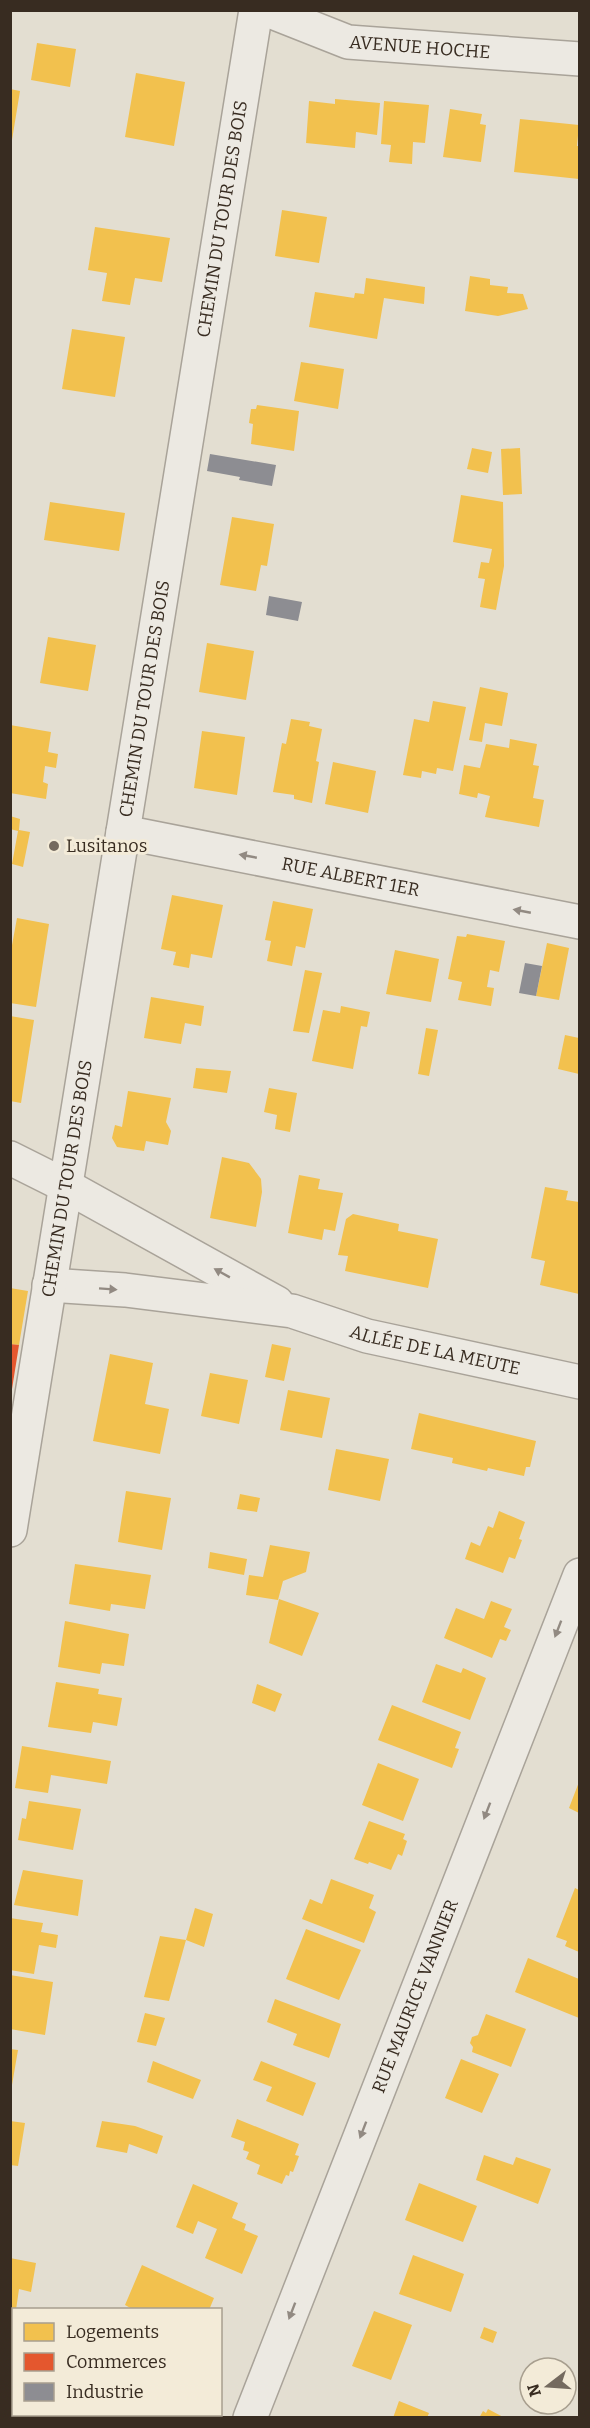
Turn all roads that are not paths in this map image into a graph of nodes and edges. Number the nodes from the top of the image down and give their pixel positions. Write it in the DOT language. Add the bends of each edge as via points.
graph roads {
  1 [pos="256,10"];
  2 [pos="267,10"];
  3 [pos="579,58"];
  4 [pos="123,831"];
  5 [pos="579,922"];
  6 [pos="10,1158"];
  7 [pos="66,1186"];
  8 [pos="49,1285"];
  9 [pos="292,1311"];
  10 [pos="579,1382"];
  11 [pos="10,1530"];
  12 [pos="579,1575"];
  13 [pos="250,2418"];
  1 -- 4 [label="street, CHEMIN DU TOUR DES BOIS"];
  2 -- 3 [label="street, AVENUE HOCHE" via="348,42"];
  5 -- 4 [label="street, RUE ALBERT 1ER, one-way"];
  4 -- 7 [label="street, CHEMIN DU TOUR DES BOIS"];
  6 -- 7 [label="street, ALLÉE DE LA MEUTE"];
  7 -- 8 [label="street, CHEMIN DU TOUR DES BOIS"];
  9 -- 7 [label="street, ALLÉE DE LA MEUTE, one-way"];
  8 -- 9 [label="street, ALLÉE DE LA MEUTE, one-way" via="125,1290"];
  8 -- 11 [label="street, CHEMIN DU TOUR DES BOIS"];
  9 -- 10 [label="street, ALLÉE DE LA MEUTE" via="367,1336"];
  12 -- 13 [label="street, RUE MAURICE VANNIER, one-way"];
}
